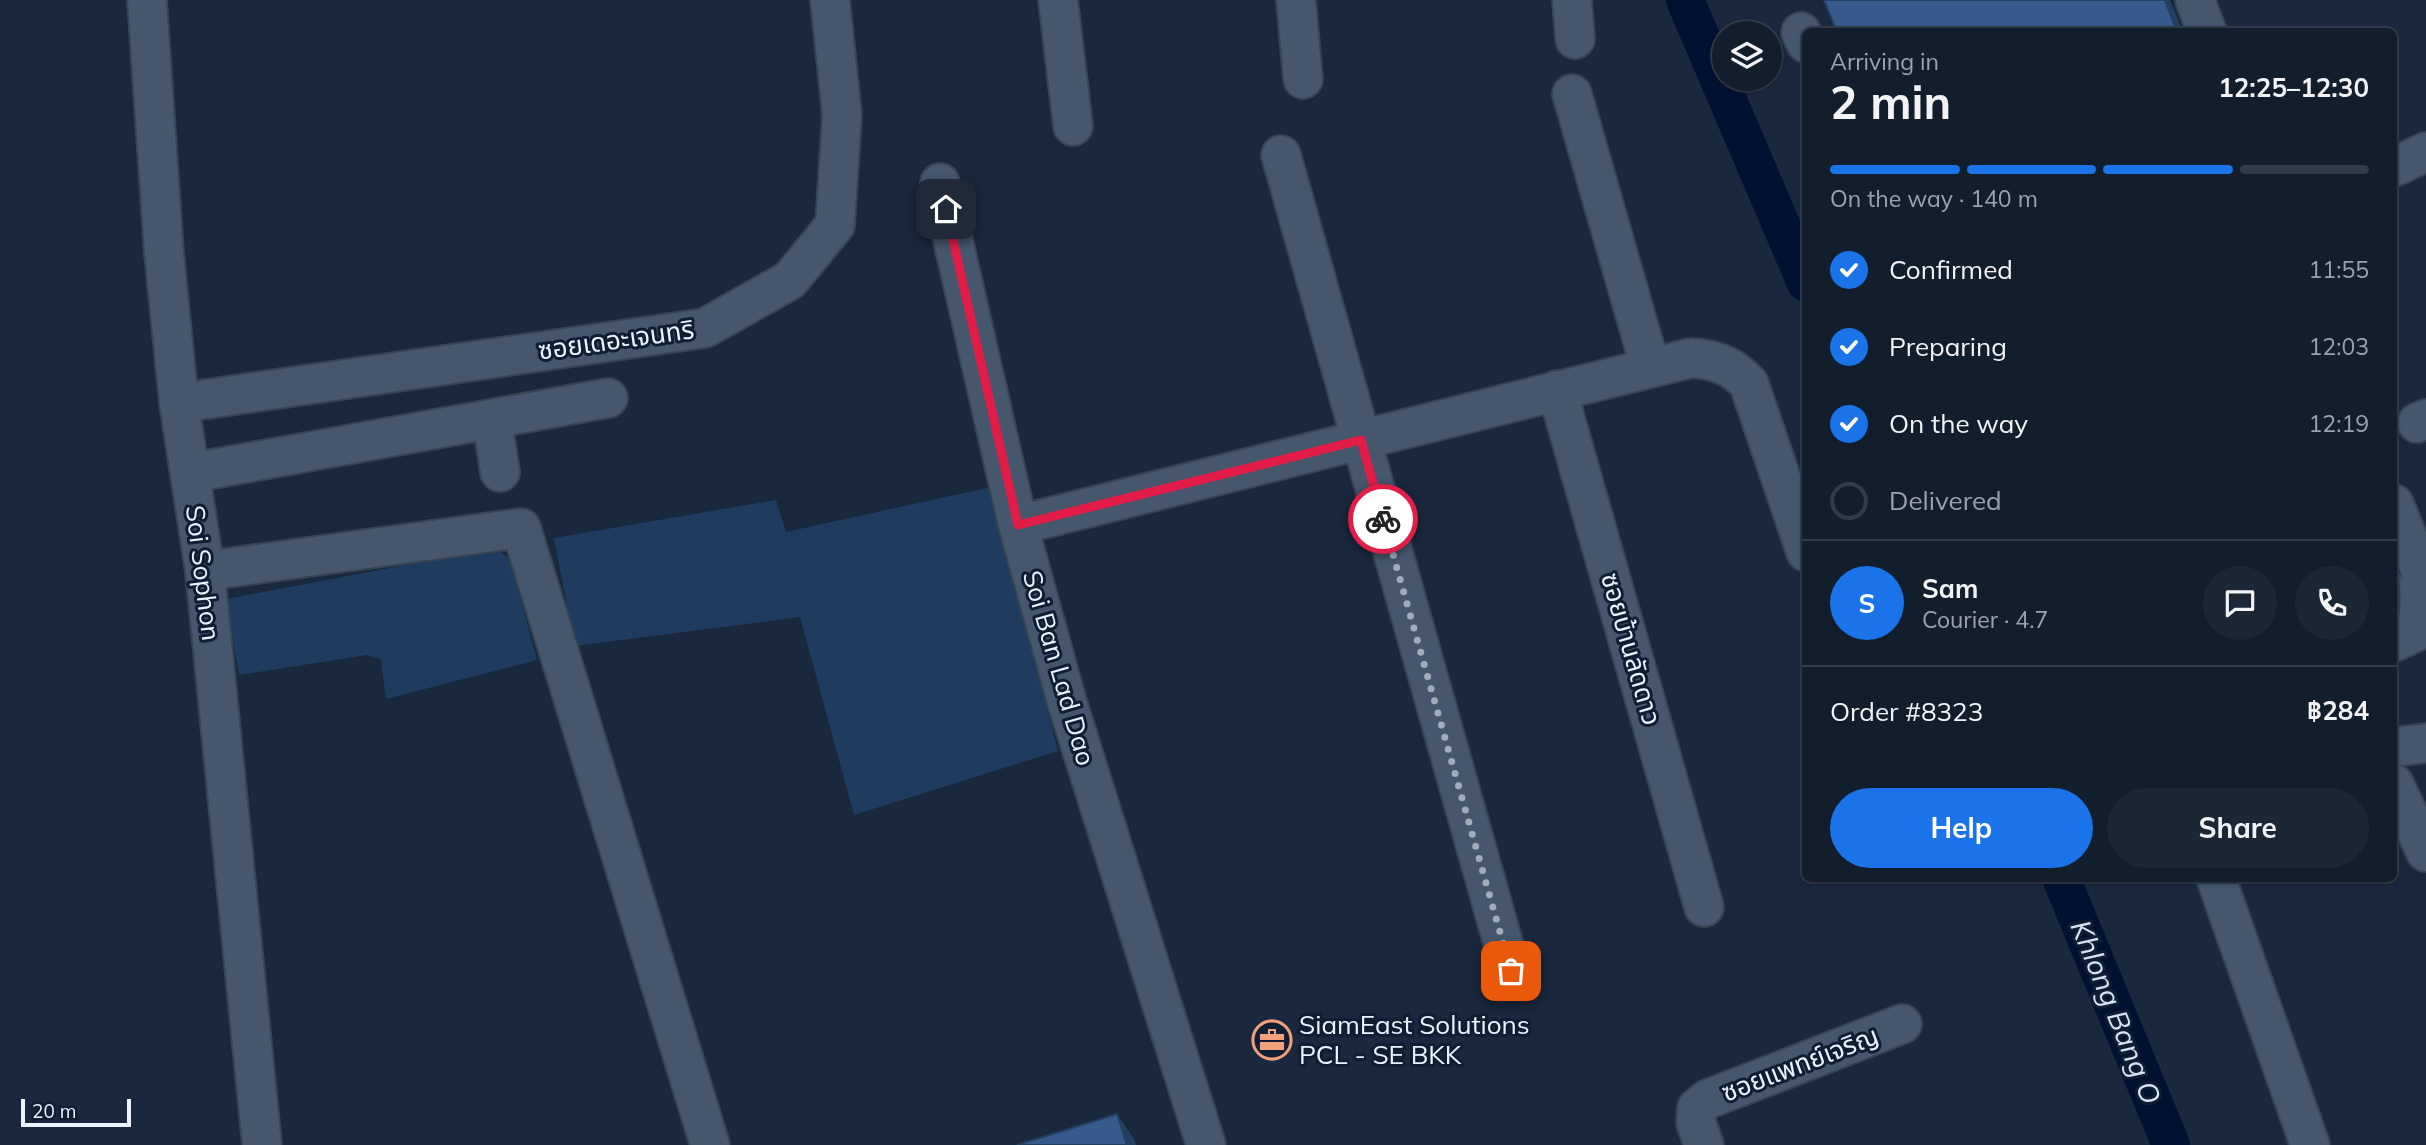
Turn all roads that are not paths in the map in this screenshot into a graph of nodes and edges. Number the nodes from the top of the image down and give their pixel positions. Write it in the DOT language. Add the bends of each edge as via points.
graph roads {
  1 [pos="148,0"];
  2 [pos="830,0"];
  3 [pos="1058,0"];
  4 [pos="1296,0"];
  5 [pos="1572,0"];
  6 [pos="2195,0"];
  7 [pos="2206,28"];
  8 [pos="1574,39"];
  9 [pos="1303,79"];
  10 [pos="1572,94"];
  11 [pos="1073,126"];
  12 [pos="2426,152"];
  13 [pos="1280,155"];
  14 [pos="2397,166"];
  15 [pos="940,183"];
  16 [pos="1650,366"];
  17 [pos="1557,390"];
  18 [pos="608,398"];
  19 [pos="178,403"];
  20 [pos="492,419"];
  21 [pos="1361,440"];
  22 [pos="500,472"];
  23 [pos="190,473"];
  24 [pos="2397,510"];
  25 [pos="1018,525"];
  26 [pos="1802,540"];
  27 [pos="205,571"];
  28 [pos="2397,641"];
  29 [pos="2426,743"];
  30 [pos="2397,747"];
  31 [pos="2397,790"];
  32 [pos="2426,852"];
  33 [pos="2217,882"];
  34 [pos="1704,907"];
  35 [pos="1511,971"];
  36 [pos="1902,1024"];
  37 [pos="262,1145"];
  38 [pos="710,1145"];
  39 [pos="1206,1145"];
  40 [pos="1704,1145"];
  41 [pos="2310,1145"];
  1 -- 19 [label="street, Soi Sophon"];
  2 -- 19 [label="street, ซอยเดอะเจนทริ" via="842,115 835,225 790,280 705,328"];
  3 -- 11 [label="street"];
  4 -- 9 [label="street"];
  5 -- 8 [label="street"];
  6 -- 7 [label="street"];
  10 -- 16 [label="street"];
  12 -- 14 [label="street"];
  13 -- 21 [label="street"];
  15 -- 25 [label="street, Soi Ban Lad Dao"];
  16 -- 17 [label="street"];
  16 -- 26 [label="street" via="1707,359 1739,373 1749,384"];
  17 -- 21 [label="street"];
  17 -- 34 [label="street, ซอยบ้านลัดดาว"];
  18 -- 20 [label="street"];
  19 -- 23 [label="street, Soi Sophon"];
  20 -- 22 [label="street"];
  20 -- 23 [label="street"];
  21 -- 25 [label="street"];
  21 -- 35 [label="street"];
  23 -- 27 [label="street, Soi Sophon"];
  24 -- 28 [label="street" via="2419,565 2423,601 2416,632"];
  25 -- 39 [label="street, Soi Ban Lad Dao" via="1067,702"];
  27 -- 37 [label="street, Soi Sophon"];
  27 -- 38 [label="street" via="522,528"];
  29 -- 30 [label="street"];
  31 -- 32 [label="street"];
  33 -- 41 [label="street"];
  36 -- 40 [label="street, ซอยแพทย์เจริญ" via="1708,1100 1697,1108 1696,1123"];
}
